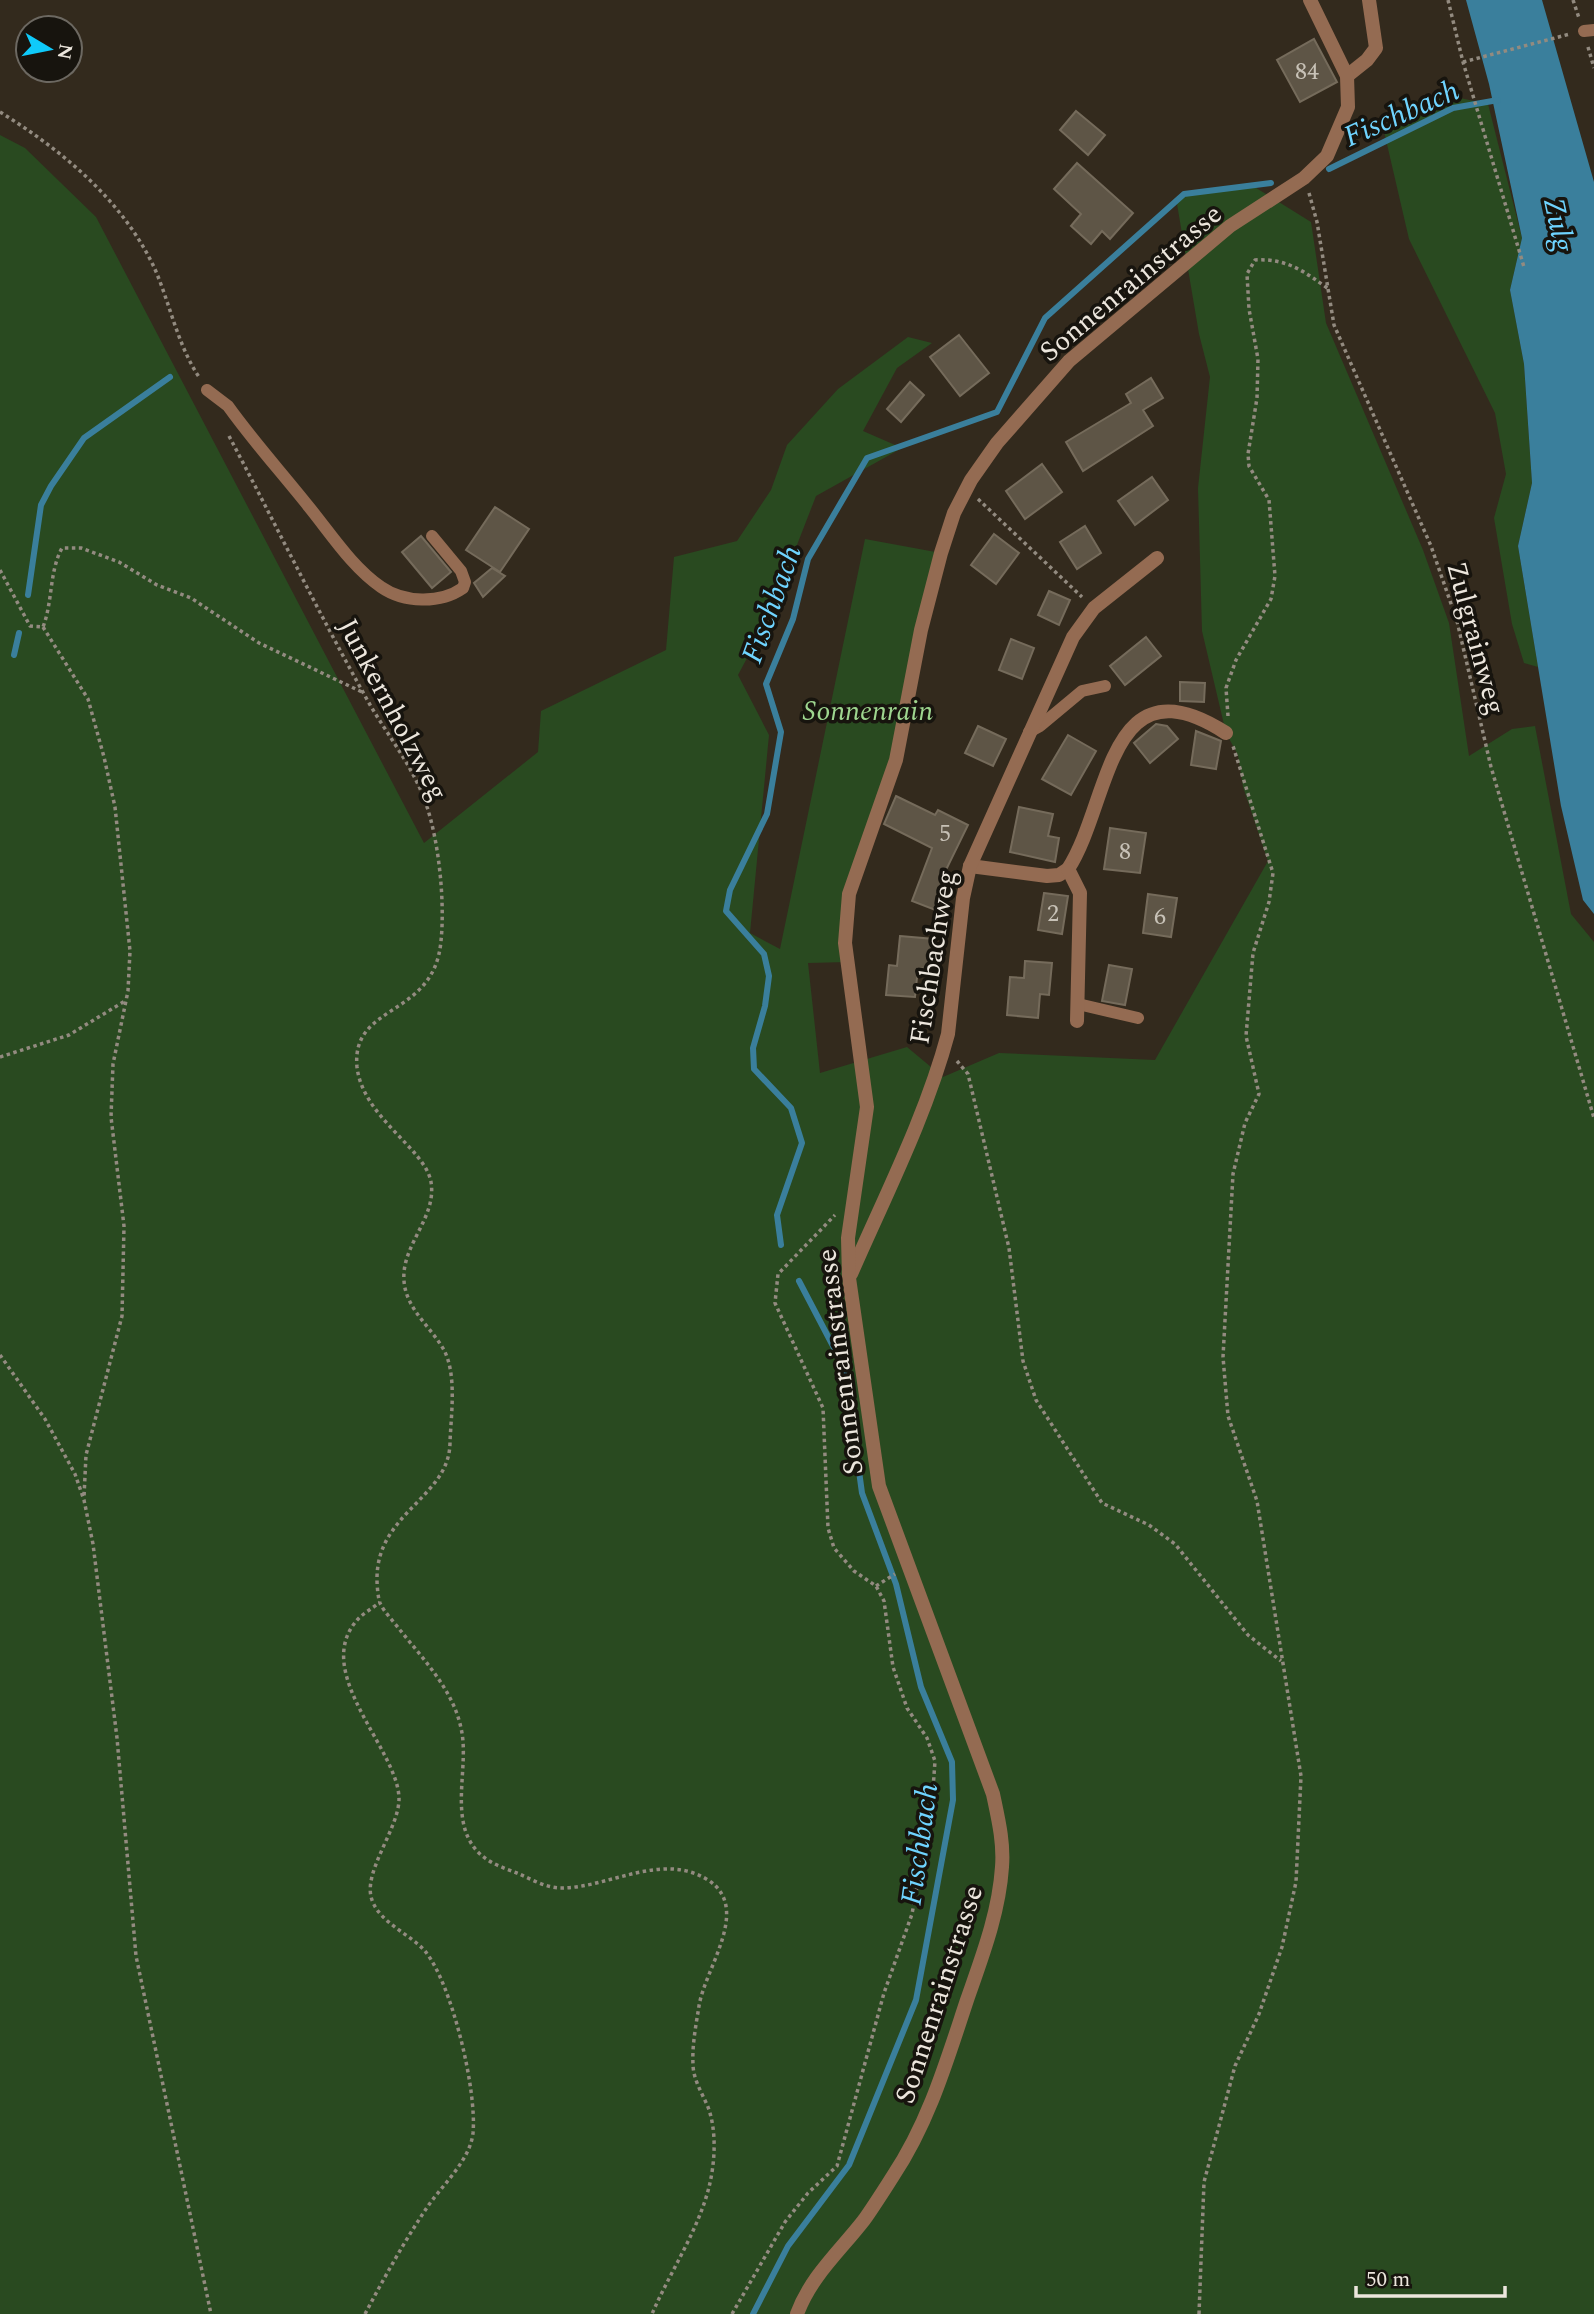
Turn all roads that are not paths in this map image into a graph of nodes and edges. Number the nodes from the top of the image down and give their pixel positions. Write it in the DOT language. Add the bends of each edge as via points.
graph roads {
  1 [pos="1310,0"];
  2 [pos="1368,0"];
  3 [pos="1347,76"];
  4 [pos="208,390"];
  5 [pos="432,536"];
  6 [pos="1157,558"];
  7 [pos="1105,686"];
  8 [pos="1227,726"];
  9 [pos="1029,732"];
  10 [pos="970,866"];
  11 [pos="1068,869"];
  12 [pos="1078,1004"];
  13 [pos="1138,1018"];
  14 [pos="1077,1021"];
  15 [pos="849,1278"];
  16 [pos="797,2314"];
  1 -- 3 [label="street"];
  2 -- 3 [label="street" via="1376,48"];
  3 -- 15 [label="street, Sonnenrainstrasse" via="1348,107 1327,156 1304,178 1230,226 1069,361 991,450 954,513 928,597 896,760 853,877 846,911 845,943 867,1107 848,1238"];
  4 -- 5 [label="lane" via="228,406 351,559 382,588 424,599 444,597 463,588 461,571"];
  6 -- 9 [label="street, Fischbachweg" via="1084,619"];
  7 -- 9 [label="lane" via="1082,691"];
  8 -- 11 [label="street" via="1177,713 1155,712 1141,718 1119,744"];
  9 -- 10 [label="street, Fischbachweg"];
  10 -- 11 [label="street" via="1047,876"];
  10 -- 15 [label="street, Fischbachweg" via="943,1052"];
  11 -- 12 [label="street" via="1080,893"];
  12 -- 13 [label="lane"];
  12 -- 14 [label="street"];
  15 -- 16 [label="street, Sonnenrainstrasse" via="879,1486 993,1794 1001,1836 998,1899 936,2096 896,2171 864,2220 830,2258"];
}
